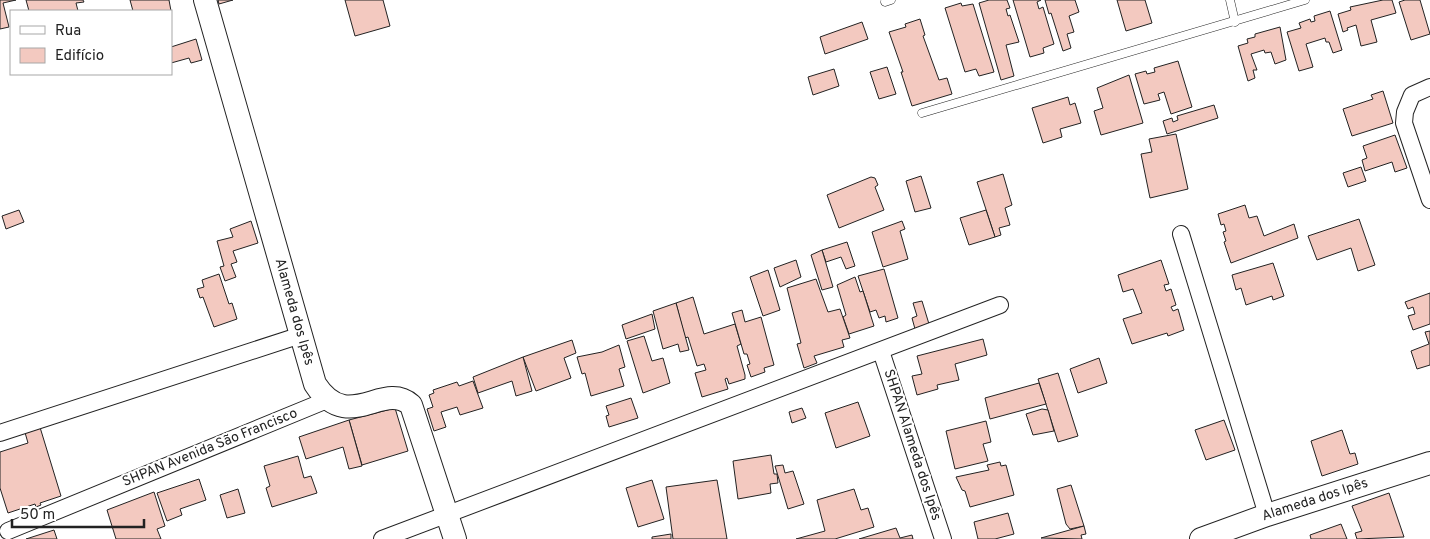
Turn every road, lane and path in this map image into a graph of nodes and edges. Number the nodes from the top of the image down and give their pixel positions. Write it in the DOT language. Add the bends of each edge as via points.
graph roads {
  1 [pos="205,0"];
  2 [pos="1230,0"];
  3 [pos="1305,0"];
  4 [pos="1235,22"];
  5 [pos="1430,87"];
  6 [pos="922,112"];
  7 [pos="1430,200"];
  8 [pos="1181,234"];
  9 [pos="1000,305"];
  10 [pos="301,335"];
  11 [pos="881,351"];
  12 [pos="327,400"];
  13 [pos="0,433"];
  14 [pos="1430,463"];
  15 [pos="447,515"];
  16 [pos="1267,515"];
  17 [pos="8,530"];
  18 [pos="382,539"];
  19 [pos="455,539"];
  20 [pos="943,539"];
  21 [pos="1201,539"];
  1 -- 10 [label="street, Alameda dos Ipês"];
  2 -- 4 [label="lane"];
  3 -- 4 [label="lane"];
  4 -- 6 [label="lane"];
  5 -- 7 [label="street" via="1412,95 1404,123"];
  8 -- 16 [label="street"];
  9 -- 11 [label="street"];
  10 -- 12 [label="street, Alameda dos Ipês" via="315,384"];
  10 -- 13 [label="street"];
  11 -- 15 [label="street"];
  11 -- 20 [label="street, SHPAN Alameda dos Ipês"];
  12 -- 15 [label="street" via="345,407 395,398 406,400 411,405"];
  12 -- 17 [label="street, SHPAN Avenida São Francisco"];
  14 -- 16 [label="street, Alameda dos Ipês"];
  15 -- 18 [label="street"];
  15 -- 19 [label="street"];
  16 -- 21 [label="street, Alameda dos Ipês"];
}
